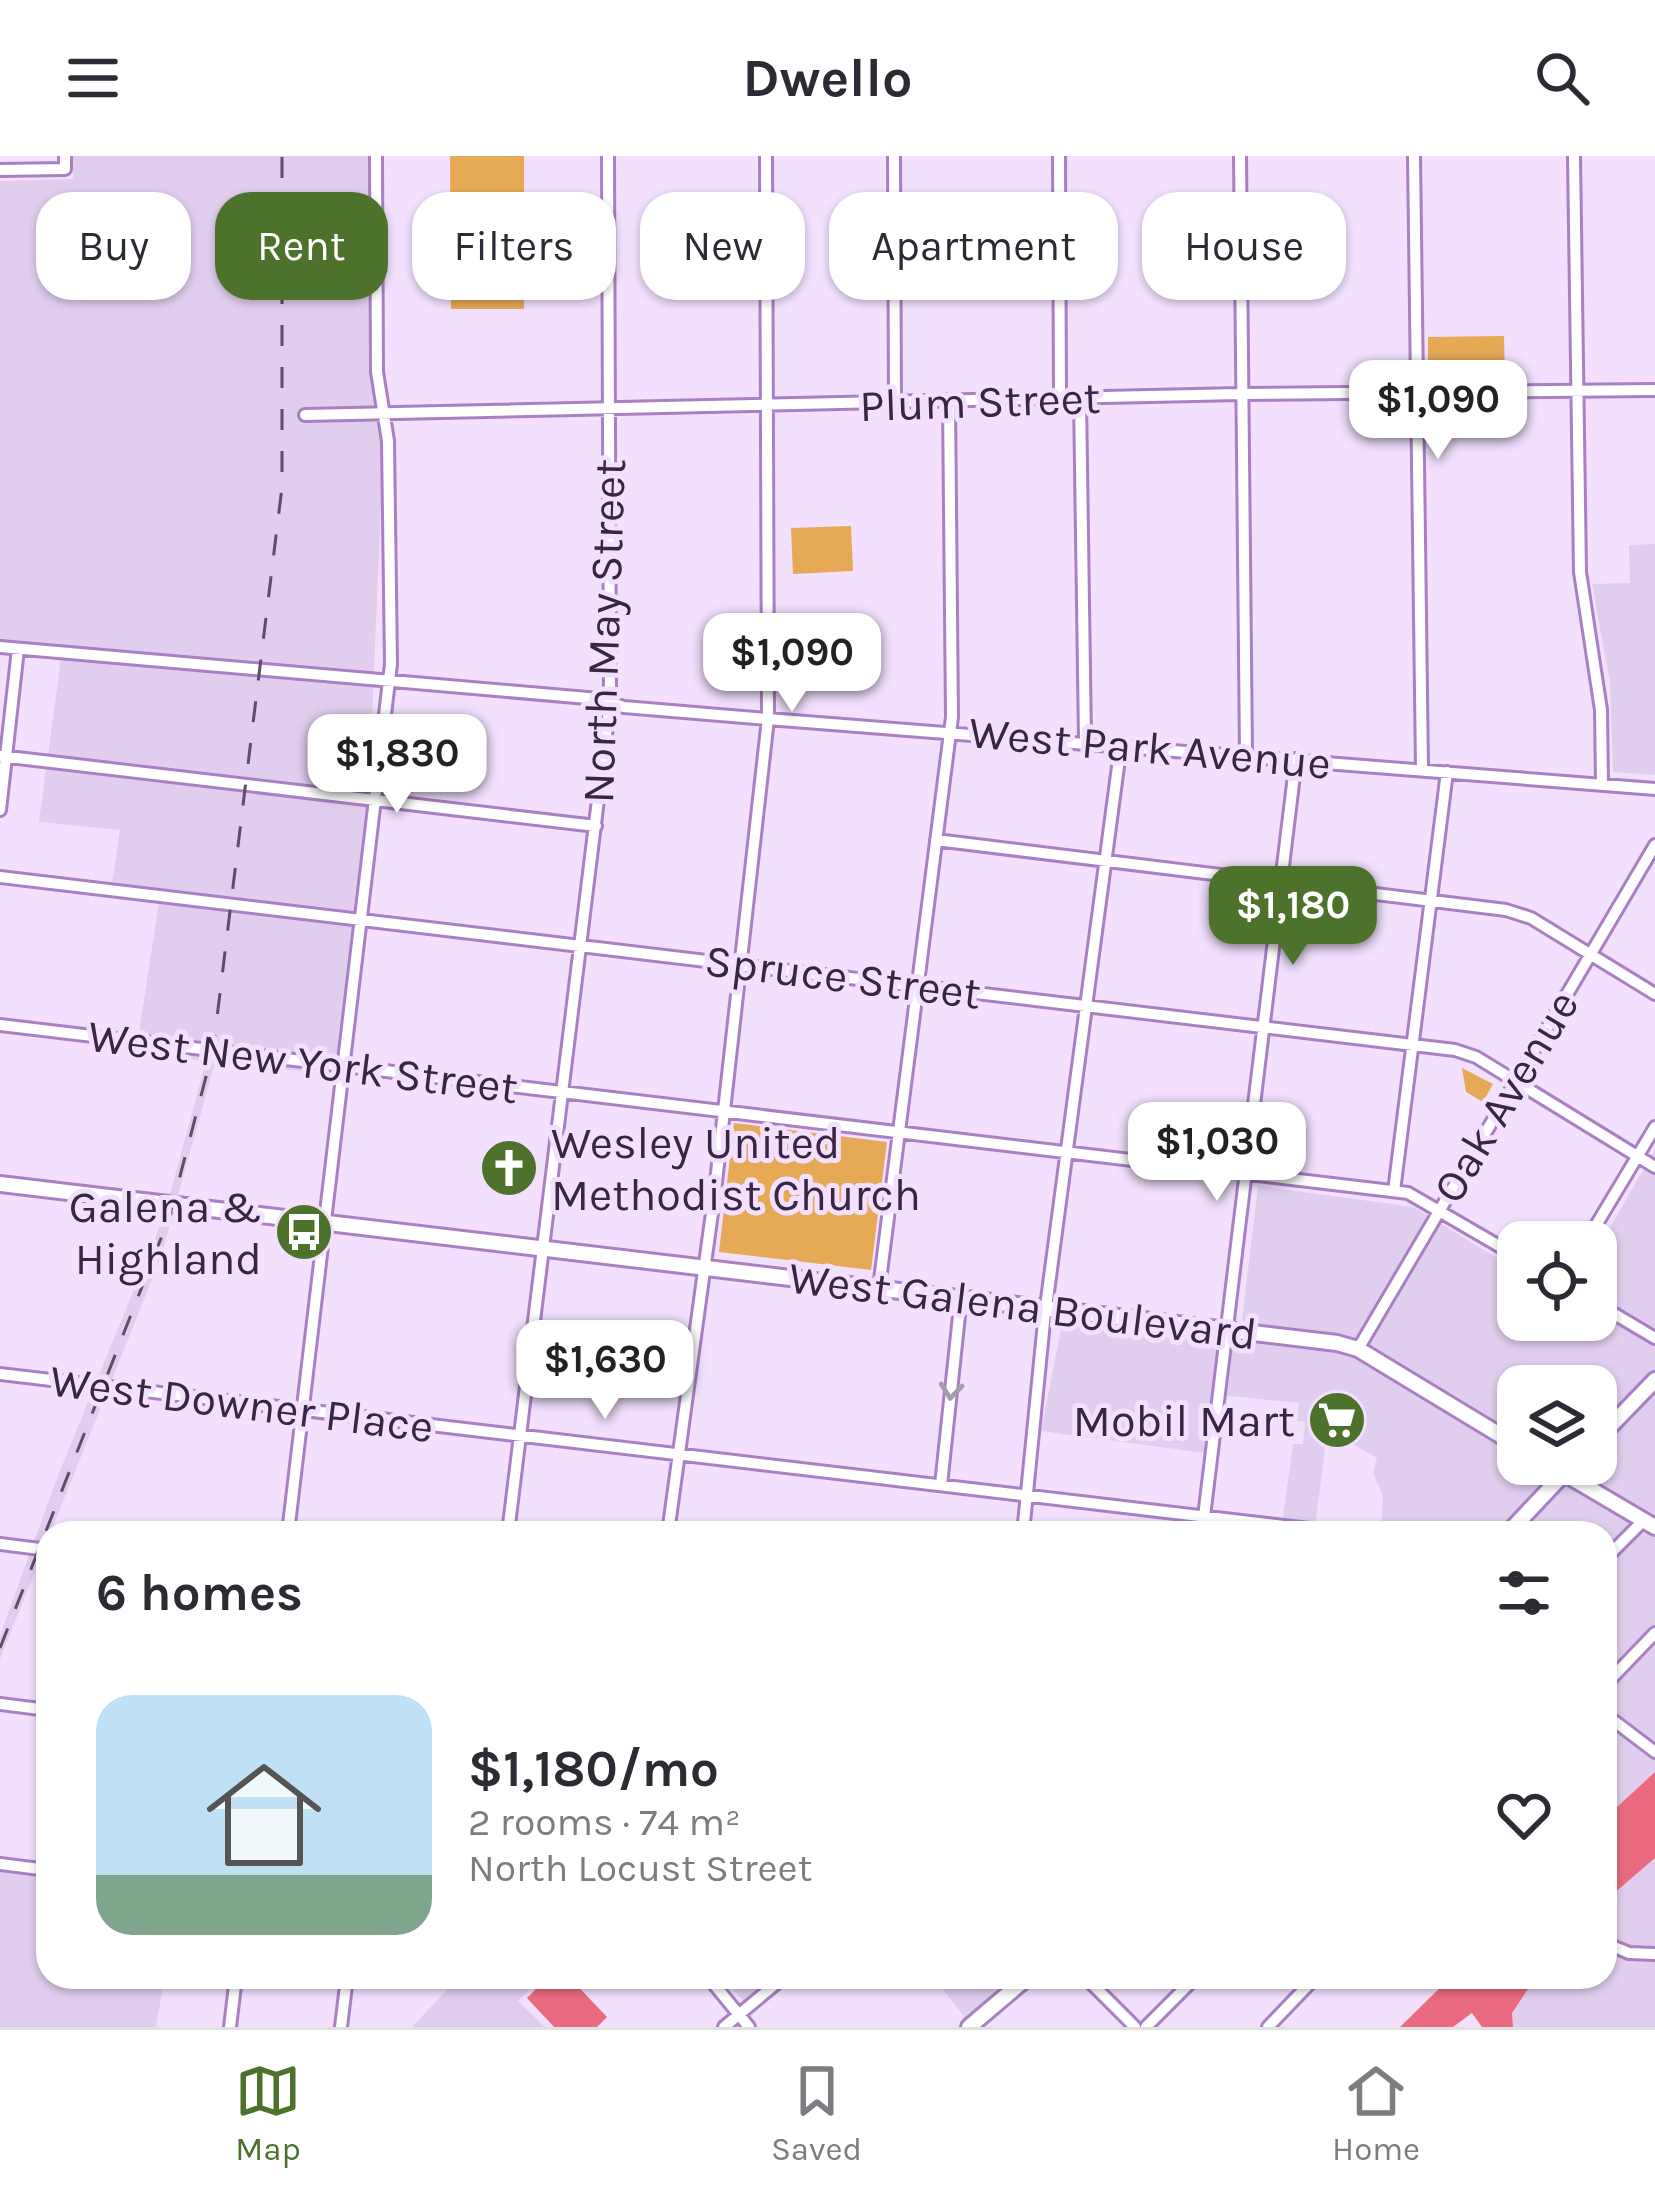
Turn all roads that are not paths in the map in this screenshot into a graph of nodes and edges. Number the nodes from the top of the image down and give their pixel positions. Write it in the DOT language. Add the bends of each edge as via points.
graph roads {
  1 [pos="376,156"];
  2 [pos="608,156"];
  3 [pos="766,156"];
  4 [pos="894,156"];
  5 [pos="1059,156"];
  6 [pos="1240,156"];
  7 [pos="1414,156"];
  8 [pos="1574,156"];
  9 [pos="65,162"];
  10 [pos="0,170"];
  11 [pos="1574,390"];
  12 [pos="1655,390"];
  13 [pos="1413,392"];
  14 [pos="1239,394"];
  15 [pos="1060,398"];
  16 [pos="1080,398"];
  17 [pos="949,400"];
  18 [pos="895,404"];
  19 [pos="769,406"];
  20 [pos="610,409"];
  21 [pos="383,412"];
  22 [pos="305,416"];
  23 [pos="0,647"];
  24 [pos="18,649"];
  25 [pos="389,680"];
  26 [pos="610,702"];
  27 [pos="768,719"];
  28 [pos="950,731"];
  29 [pos="1085,740"];
  30 [pos="1120,744"];
  31 [pos="1246,754"];
  32 [pos="3,756"];
  33 [pos="1296,758"];
  34 [pos="1422,770"];
  35 [pos="1447,772"];
  36 [pos="1602,784"];
  37 [pos="1655,789"];
  38 [pos="375,800"];
  39 [pos="0,810"];
  40 [pos="596,826"];
  41 [pos="936,840"];
  42 [pos="1655,845"];
  43 [pos="1106,860"];
  44 [pos="0,877"];
  45 [pos="1281,882"];
  46 [pos="1430,900"];
  47 [pos="361,920"];
  48 [pos="581,946"];
  49 [pos="1590,954"];
  50 [pos="741,964"];
  51 [pos="917,985"];
  52 [pos="1655,994"];
  53 [pos="1089,1004"];
  54 [pos="0,1025"];
  55 [pos="1263,1027"];
  56 [pos="1412,1044"];
  57 [pos="344,1066"];
  58 [pos="1515,1081"];
  59 [pos="563,1092"];
  60 [pos="724,1110"];
  61 [pos="1655,1127"];
  62 [pos="900,1131"];
  63 [pos="1069,1151"];
  64 [pos="1637,1157"];
  65 [pos="1655,1167"];
  66 [pos="1244,1173"];
  67 [pos="0,1184"];
  68 [pos="1394,1191"];
  69 [pos="1439,1208"];
  70 [pos="1599,1221"];
  71 [pos="324,1223"];
  72 [pos="1497,1244"];
  73 [pos="545,1247"];
  74 [pos="705,1268"];
  75 [pos="879,1288"];
  76 [pos="961,1297"];
  77 [pos="1048,1307"];
  78 [pos="1617,1315"];
  79 [pos="1225,1328"];
  80 [pos="1655,1338"];
  81 [pos="1358,1348"];
  82 [pos="0,1374"];
  83 [pos="1655,1380"];
  84 [pos="302,1410"];
  85 [pos="1617,1420"];
  86 [pos="1497,1433"];
  87 [pos="520,1436"];
  88 [pos="678,1454"];
  89 [pos="940,1485"];
  90 [pos="1554,1485"];
  91 [pos="1592,1485"];
  92 [pos="1027,1496"];
  93 [pos="1204,1516"];
  94 [pos="289,1521"];
  95 [pos="509,1521"];
  96 [pos="670,1521"];
  97 [pos="1024,1521"];
  98 [pos="1203,1521"];
  99 [pos="1245,1521"];
  100 [pos="1519,1521"];
  101 [pos="1649,1524"];
  102 [pos="0,1544"];
  103 [pos="36,1548"];
  104 [pos="1617,1549"];
  105 [pos="1655,1634"];
  106 [pos="1617,1673"];
  107 [pos="0,1704"];
  108 [pos="36,1708"];
  109 [pos="1617,1723"];
  110 [pos="1655,1752"];
  111 [pos="0,1864"];
  112 [pos="36,1868"];
  113 [pos="1617,1948"];
  114 [pos="1655,1954"];
  115 [pos="235,1989"];
  116 [pos="346,1989"];
  117 [pos="718,1989"];
  118 [pos="769,1989"];
  119 [pos="1014,1989"];
  120 [pos="1097,1989"];
  121 [pos="1184,1989"];
  122 [pos="1304,1989"];
  123 [pos="1012,1991"];
  124 [pos="738,2014"];
  125 [pos="230,2027"];
  126 [pos="341,2027"];
  127 [pos="724,2027"];
  128 [pos="749,2027"];
  129 [pos="969,2027"];
  130 [pos="1135,2027"];
  131 [pos="1146,2027"];
  132 [pos="1268,2027"];
  1 -- 21 [label="street"];
  2 -- 20 [label="street, North May Street"];
  3 -- 19 [label="street"];
  4 -- 18 [label="street"];
  5 -- 15 [label="street"];
  6 -- 14 [label="street"];
  7 -- 13 [label="street"];
  8 -- 11 [label="street"];
  9 -- 10 [label="street"];
  11 -- 12 [label="street, Plum Street"];
  11 -- 13 [label="street, Plum Street"];
  11 -- 36 [label="street" via="1580,572 1601,710"];
  13 -- 14 [label="street, Plum Street"];
  13 -- 34 [label="street"];
  14 -- 16 [label="street, Plum Street"];
  14 -- 31 [label="street"];
  15 -- 16 [label="street, Plum Street"];
  15 -- 17 [label="street, Plum Street"];
  16 -- 29 [label="street"];
  17 -- 18 [label="street, Plum Street"];
  17 -- 28 [label="street"];
  18 -- 19 [label="street, Plum Street"];
  19 -- 20 [label="street, Plum Street"];
  19 -- 27 [label="street"];
  20 -- 21 [label="street, Plum Street"];
  20 -- 26 [label="street, North May Street"];
  21 -- 22 [label="street, Plum Street"];
  21 -- 25 [label="street"];
  23 -- 24 [label="street, West Park Avenue"];
  24 -- 25 [label="street, West Park Avenue"];
  24 -- 32 [label="street"];
  25 -- 26 [label="street, West Park Avenue"];
  25 -- 38 [label="street"];
  26 -- 27 [label="street, West Park Avenue"];
  26 -- 40 [label="street, North May Street"];
  27 -- 28 [label="street, West Park Avenue"];
  27 -- 50 [label="street"];
  28 -- 29 [label="street, West Park Avenue"];
  28 -- 41 [label="street"];
  29 -- 30 [label="street, West Park Avenue"];
  30 -- 31 [label="street, West Park Avenue"];
  30 -- 43 [label="street"];
  31 -- 33 [label="street, West Park Avenue"];
  32 -- 38 [label="street"];
  32 -- 39 [label="street"];
  33 -- 34 [label="street, West Park Avenue"];
  33 -- 45 [label="street"];
  34 -- 35 [label="street, West Park Avenue"];
  35 -- 36 [label="street, West Park Avenue"];
  35 -- 46 [label="street"];
  36 -- 37 [label="street, West Park Avenue"];
  38 -- 40 [label="street"];
  38 -- 47 [label="street"];
  40 -- 48 [label="street, North May Street"];
  41 -- 43 [label="street"];
  41 -- 51 [label="street"];
  42 -- 49 [label="street, Oak Avenue"];
  43 -- 45 [label="street"];
  43 -- 53 [label="street"];
  44 -- 47 [label="street, Spruce Street"];
  45 -- 46 [label="street"];
  45 -- 55 [label="street"];
  46 -- 49 [label="street" via="1519,913"];
  46 -- 56 [label="street"];
  47 -- 48 [label="street, Spruce Street"];
  47 -- 57 [label="street"];
  48 -- 50 [label="street, Spruce Street"];
  48 -- 59 [label="street, North May Street"];
  49 -- 52 [label="street"];
  49 -- 58 [label="street, Oak Avenue"];
  50 -- 51 [label="street, Spruce Street"];
  50 -- 60 [label="street"];
  51 -- 53 [label="street, Spruce Street"];
  51 -- 62 [label="street"];
  53 -- 55 [label="street, Spruce Street"];
  53 -- 63 [label="street"];
  54 -- 57 [label="street, West New York Street"];
  55 -- 56 [label="street, Spruce Street"];
  55 -- 66 [label="street"];
  56 -- 58 [label="street, Spruce Street" via="1466,1052"];
  56 -- 68 [label="street"];
  57 -- 59 [label="street, West New York Street"];
  57 -- 71 [label="street"];
  58 -- 64 [label="street, Spruce Street"];
  58 -- 69 [label="street, Oak Avenue"];
  59 -- 60 [label="street, West New York Street"];
  59 -- 73 [label="street, North May Street"];
  60 -- 62 [label="street, West New York Street"];
  60 -- 74 [label="street"];
  61 -- 64 [label="street"];
  62 -- 63 [label="street, West New York Street"];
  62 -- 75 [label="street"];
  63 -- 66 [label="street, West New York Street"];
  63 -- 77 [label="street"];
  64 -- 65 [label="street, Spruce Street"];
  64 -- 70 [label="street"];
  66 -- 68 [label="street, West New York Street"];
  66 -- 79 [label="street"];
  67 -- 71 [label="main road, West Galena Boulevard"];
  68 -- 69 [label="street, West New York Street"];
  69 -- 72 [label="street, West New York Street"];
  69 -- 81 [label="street, Oak Avenue"];
  71 -- 73 [label="main road, West Galena Boulevard"];
  71 -- 84 [label="street"];
  73 -- 74 [label="main road, West Galena Boulevard"];
  73 -- 87 [label="street, North May Street"];
  74 -- 75 [label="main road, West Galena Boulevard"];
  74 -- 88 [label="street"];
  75 -- 76 [label="main road, West Galena Boulevard"];
  76 -- 77 [label="main road, West Galena Boulevard"];
  76 -- 89 [label="street, one-way"];
  77 -- 79 [label="main road, West Galena Boulevard"];
  77 -- 92 [label="street"];
  78 -- 80 [label="street"];
  79 -- 81 [label="main road, West Galena Boulevard"];
  79 -- 93 [label="street"];
  81 -- 86 [label="main road, West Galena Boulevard"];
  82 -- 84 [label="street, West Downer Place"];
  83 -- 85 [label="main road"];
  84 -- 87 [label="street, West Downer Place"];
  84 -- 94 [label="street"];
  87 -- 88 [label="street, West Downer Place"];
  87 -- 95 [label="street, North May Street"];
  88 -- 89 [label="street, West Downer Place"];
  88 -- 96 [label="street"];
  89 -- 92 [label="street, West Downer Place"];
  90 -- 100 [label="main road"];
  91 -- 101 [label="main road"];
  92 -- 93 [label="street, West Downer Place"];
  92 -- 97 [label="street"];
  93 -- 98 [label="street"];
  93 -- 99 [label="street, West Downer Place"];
  101 -- 104 [label="street"];
  102 -- 103 [label="street"];
  105 -- 106 [label="street"];
  107 -- 108 [label="street"];
  109 -- 110 [label="street"];
  111 -- 112 [label="street"];
  113 -- 114 [label="street"];
  115 -- 125 [label="street"];
  116 -- 126 [label="street"];
  117 -- 124 [label="street"];
  118 -- 124 [label="street"];
  119 -- 123 [label="main road"];
  120 -- 130 [label="street"];
  121 -- 131 [label="street"];
  122 -- 132 [label="street"];
  123 -- 129 [label="main road"];
  124 -- 127 [label="street"];
  124 -- 128 [label="street"];
}
